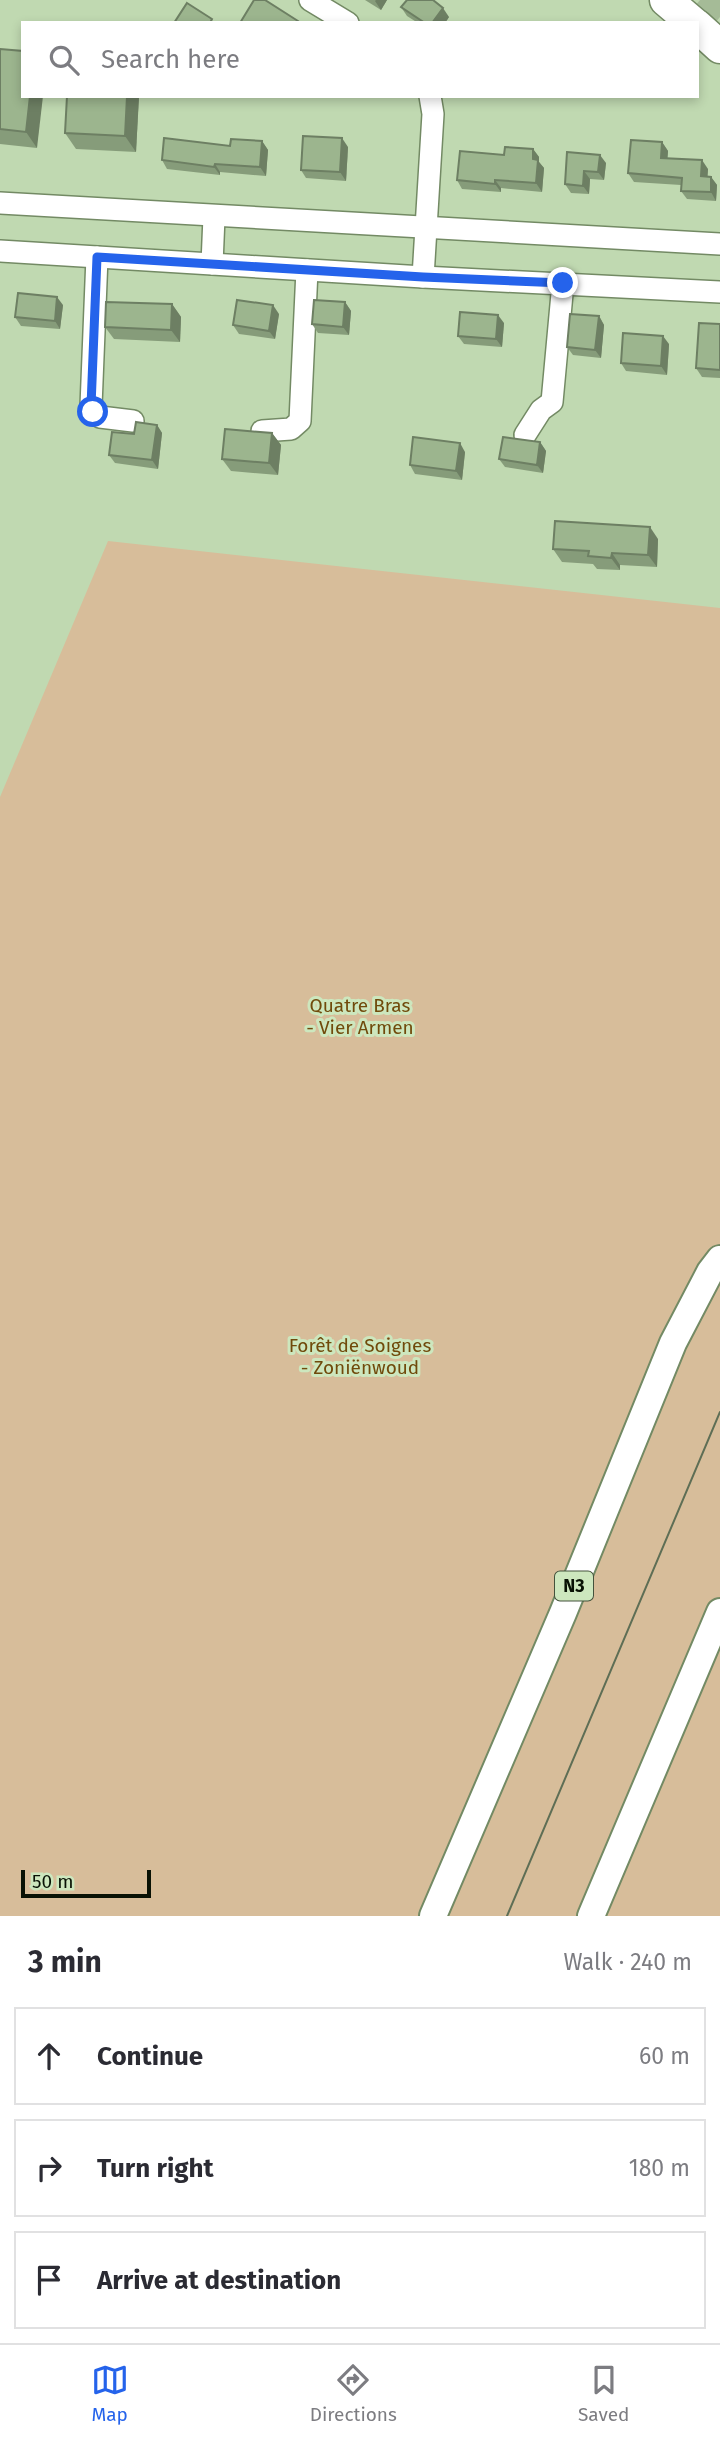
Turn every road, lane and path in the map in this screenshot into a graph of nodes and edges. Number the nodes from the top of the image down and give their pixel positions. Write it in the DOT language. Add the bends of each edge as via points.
graph roads {
  1 [pos="310,0"];
  2 [pos="666,0"];
  3 [pos="690,0"];
  4 [pos="345,21"];
  5 [pos="691,21"];
  6 [pos="720,27"];
  7 [pos="699,28"];
  8 [pos="720,47"];
  9 [pos="430,98"];
  10 [pos="0,204"];
  11 [pos="214,217"];
  12 [pos="426,226"];
  13 [pos="720,244"];
  14 [pos="0,251"];
  15 [pos="97,257"];
  16 [pos="212,264"];
  17 [pos="307,270"];
  18 [pos="423,277"];
  19 [pos="563,283"];
  20 [pos="720,292"];
  21 [pos="133,421"];
  22 [pos="262,431"];
  23 [pos="525,435"];
  24 [pos="720,1259"];
  25 [pos="720,1612"];
  26 [pos="433,1916"];
  27 [pos="591,1916"];
  1 -- 4 [label="street"];
  2 -- 5 [label="highway"];
  3 -- 6 [label="main road"];
  7 -- 8 [label="highway"];
  9 -- 12 [label="street"];
  10 -- 11 [label="street"];
  11 -- 12 [label="street"];
  11 -- 16 [label="street"];
  12 -- 13 [label="street"];
  12 -- 18 [label="street"];
  14 -- 15 [label="street"];
  15 -- 16 [label="street"];
  15 -- 21 [label="street" via="91,406 100,417"];
  16 -- 17 [label="street"];
  17 -- 18 [label="street"];
  17 -- 22 [label="street" via="300,421 291,429"];
  18 -- 19 [label="street"];
  19 -- 20 [label="street"];
  19 -- 23 [label="street" via="552,402"];
  24 -- 26 [label="main road, N3" via="673,1343"];
  25 -- 27 [label="main road"];
}
